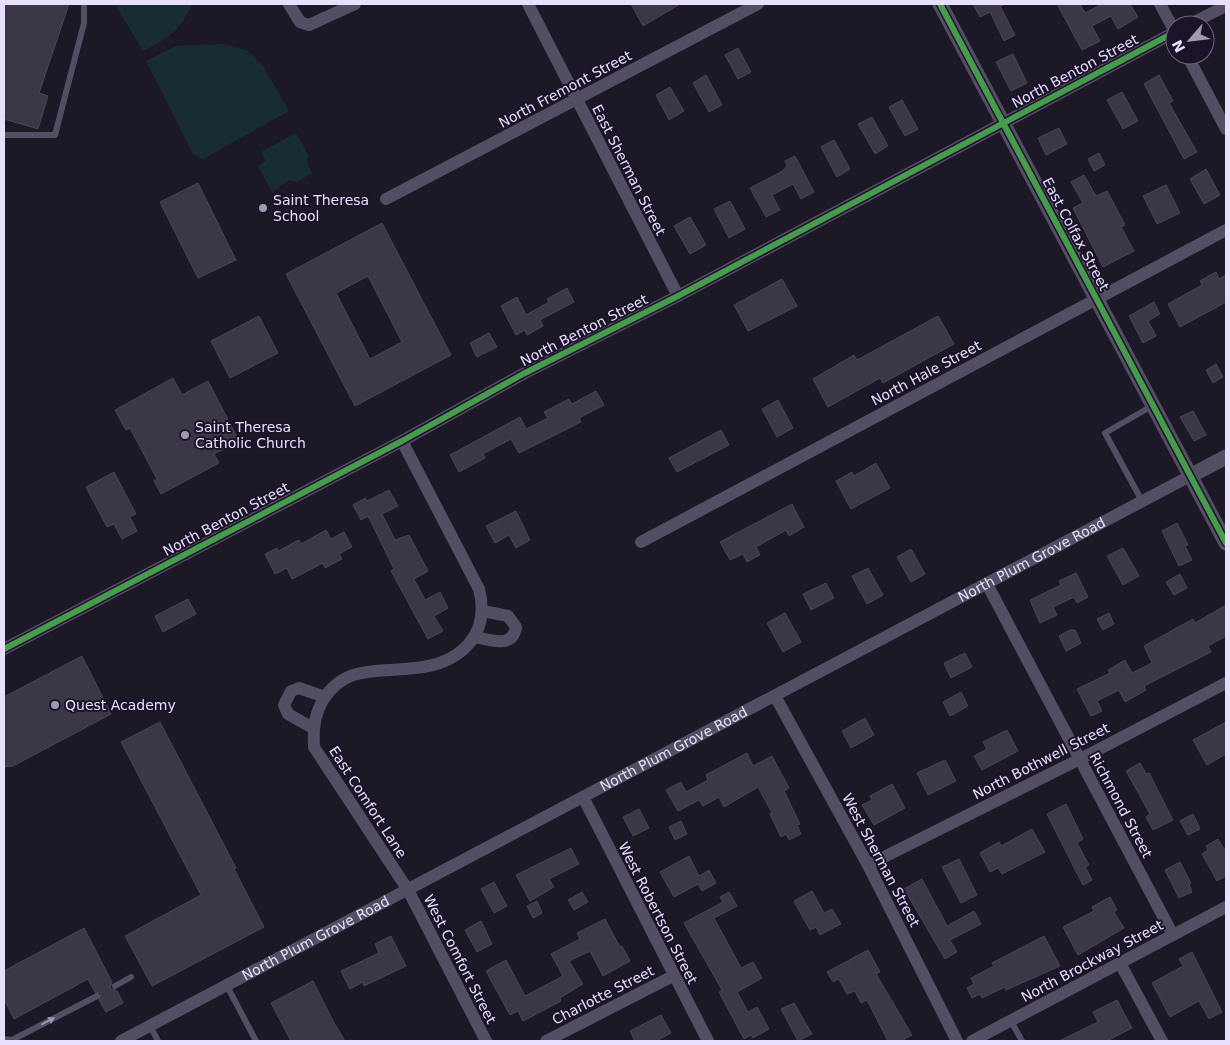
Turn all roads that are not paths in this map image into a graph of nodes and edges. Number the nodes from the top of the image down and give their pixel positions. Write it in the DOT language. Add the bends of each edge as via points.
graph roads {
  1 [pos="84,4"];
  2 [pos="289,4"];
  3 [pos="355,4"];
  4 [pos="528,4"];
  5 [pos="758,4"];
  6 [pos="940,4"];
  7 [pos="1226,6"];
  8 [pos="1208,15"];
  9 [pos="1165,37"];
  10 [pos="1192,65"];
  11 [pos="576,100"];
  12 [pos="1003,123"];
  13 [pos="1226,129"];
  14 [pos="4,135"];
  15 [pos="386,199"];
  16 [pos="1226,230"];
  17 [pos="678,296"];
  18 [pos="1096,299"];
  19 [pos="1152,406"];
  20 [pos="402,441"];
  21 [pos="1226,457"];
  22 [pos="1190,476"];
  23 [pos="1142,502"];
  24 [pos="641,542"];
  25 [pos="1226,543"];
  26 [pos="987,584"];
  27 [pos="483,611"];
  28 [pos="475,637"];
  29 [pos="4,649"];
  30 [pos="1226,683"];
  31 [pos="775,696"];
  32 [pos="325,697"];
  33 [pos="313,728"];
  34 [pos="1080,759"];
  35 [pos="583,797"];
  36 [pos="868,865"];
  37 [pos="408,890"];
  38 [pos="1226,907"];
  39 [pos="1173,935"];
  40 [pos="1120,963"];
  41 [pos="673,976"];
  42 [pos="132,978"];
  43 [pos="114,986"];
  44 [pos="227,986"];
  45 [pos="97,996"];
  46 [pos="1011,1021"];
  47 [pos="150,1026"];
  48 [pos="4,1039"];
  49 [pos="121,1041"];
  50 [pos="158,1041"];
  51 [pos="256,1041"];
  52 [pos="486,1041"];
  53 [pos="546,1041"];
  54 [pos="708,1041"];
  55 [pos="957,1041"];
  56 [pos="972,1041"];
  57 [pos="1022,1041"];
  58 [pos="1162,1041"];
  1 -- 14 [label="lane" via="84,23 55,135"];
  2 -- 3 [label="street" via="304,25 318,23"];
  4 -- 11 [label="street, East Sherman Street"];
  5 -- 11 [label="street, North Fremont Street"];
  6 -- 12 [label="street, East Colfax Street"];
  7 -- 8 [label="street"];
  9 -- 12 [label="street, North Benton Street"];
  10 -- 13 [label="street"];
  11 -- 15 [label="street, North Fremont Street"];
  11 -- 17 [label="street, East Sherman Street"];
  12 -- 17 [label="street, North Benton Street"];
  12 -- 18 [label="street, East Colfax Street"];
  16 -- 18 [label="street, North Hale Street"];
  17 -- 20 [label="street, North Benton Street" via="523,374"];
  18 -- 19 [label="street, East Colfax Street"];
  18 -- 24 [label="street, North Hale Street"];
  19 -- 22 [label="street, East Colfax Street"];
  19 -- 23 [label="lane" via="1105,433"];
  20 -- 27 [label="street" via="479,589"];
  20 -- 29 [label="street, North Benton Street"];
  21 -- 22 [label="street, North Plum Grove Road"];
  22 -- 23 [label="street, North Plum Grove Road"];
  22 -- 25 [label="street, East Colfax Street"];
  23 -- 26 [label="street, North Plum Grove Road"];
  26 -- 31 [label="street, North Plum Grove Road"];
  26 -- 34 [label="street, Richmond Street"];
  27 -- 28 [label="street"];
  27 -- 28 [label="street" via="508,616 516,627 515,633 504,642"];
  28 -- 32 [label="street" via="451,658 418,668 348,675 329,688"];
  30 -- 34 [label="street, North Bothwell Street"];
  31 -- 35 [label="street, North Plum Grove Road"];
  31 -- 36 [label="street, West Sherman Street"];
  32 -- 33 [label="street" via="317,710"];
  32 -- 33 [label="street" via="299,688 291,690 287,696 284,705 288,714"];
  33 -- 37 [label="street, East Comfort Lane" via="314,748"];
  34 -- 36 [label="street, North Bothwell Street"];
  34 -- 39 [label="street, Richmond Street"];
  35 -- 37 [label="street, North Plum Grove Road"];
  35 -- 41 [label="street, West Robertson Street"];
  36 -- 55 [label="street, West Sherman Street"];
  37 -- 44 [label="street, North Plum Grove Road"];
  37 -- 52 [label="street, West Comfort Street"];
  38 -- 39 [label="street, North Brockway Street"];
  39 -- 40 [label="street, North Brockway Street"];
  40 -- 46 [label="street, North Brockway Street"];
  40 -- 58 [label="street"];
  41 -- 53 [label="street, Charlotte Street"];
  41 -- 54 [label="street, West Robertson Street"];
  42 -- 43 [label="lane"];
  44 -- 47 [label="street, North Plum Grove Road"];
  44 -- 51 [label="lane"];
  48 -- 45 [label="lane, one-way" via="12,1040"];
  46 -- 56 [label="street, North Brockway Street"];
  46 -- 57 [label="lane"];
  47 -- 49 [label="street, North Plum Grove Road"];
  47 -- 50 [label="lane"];
}
